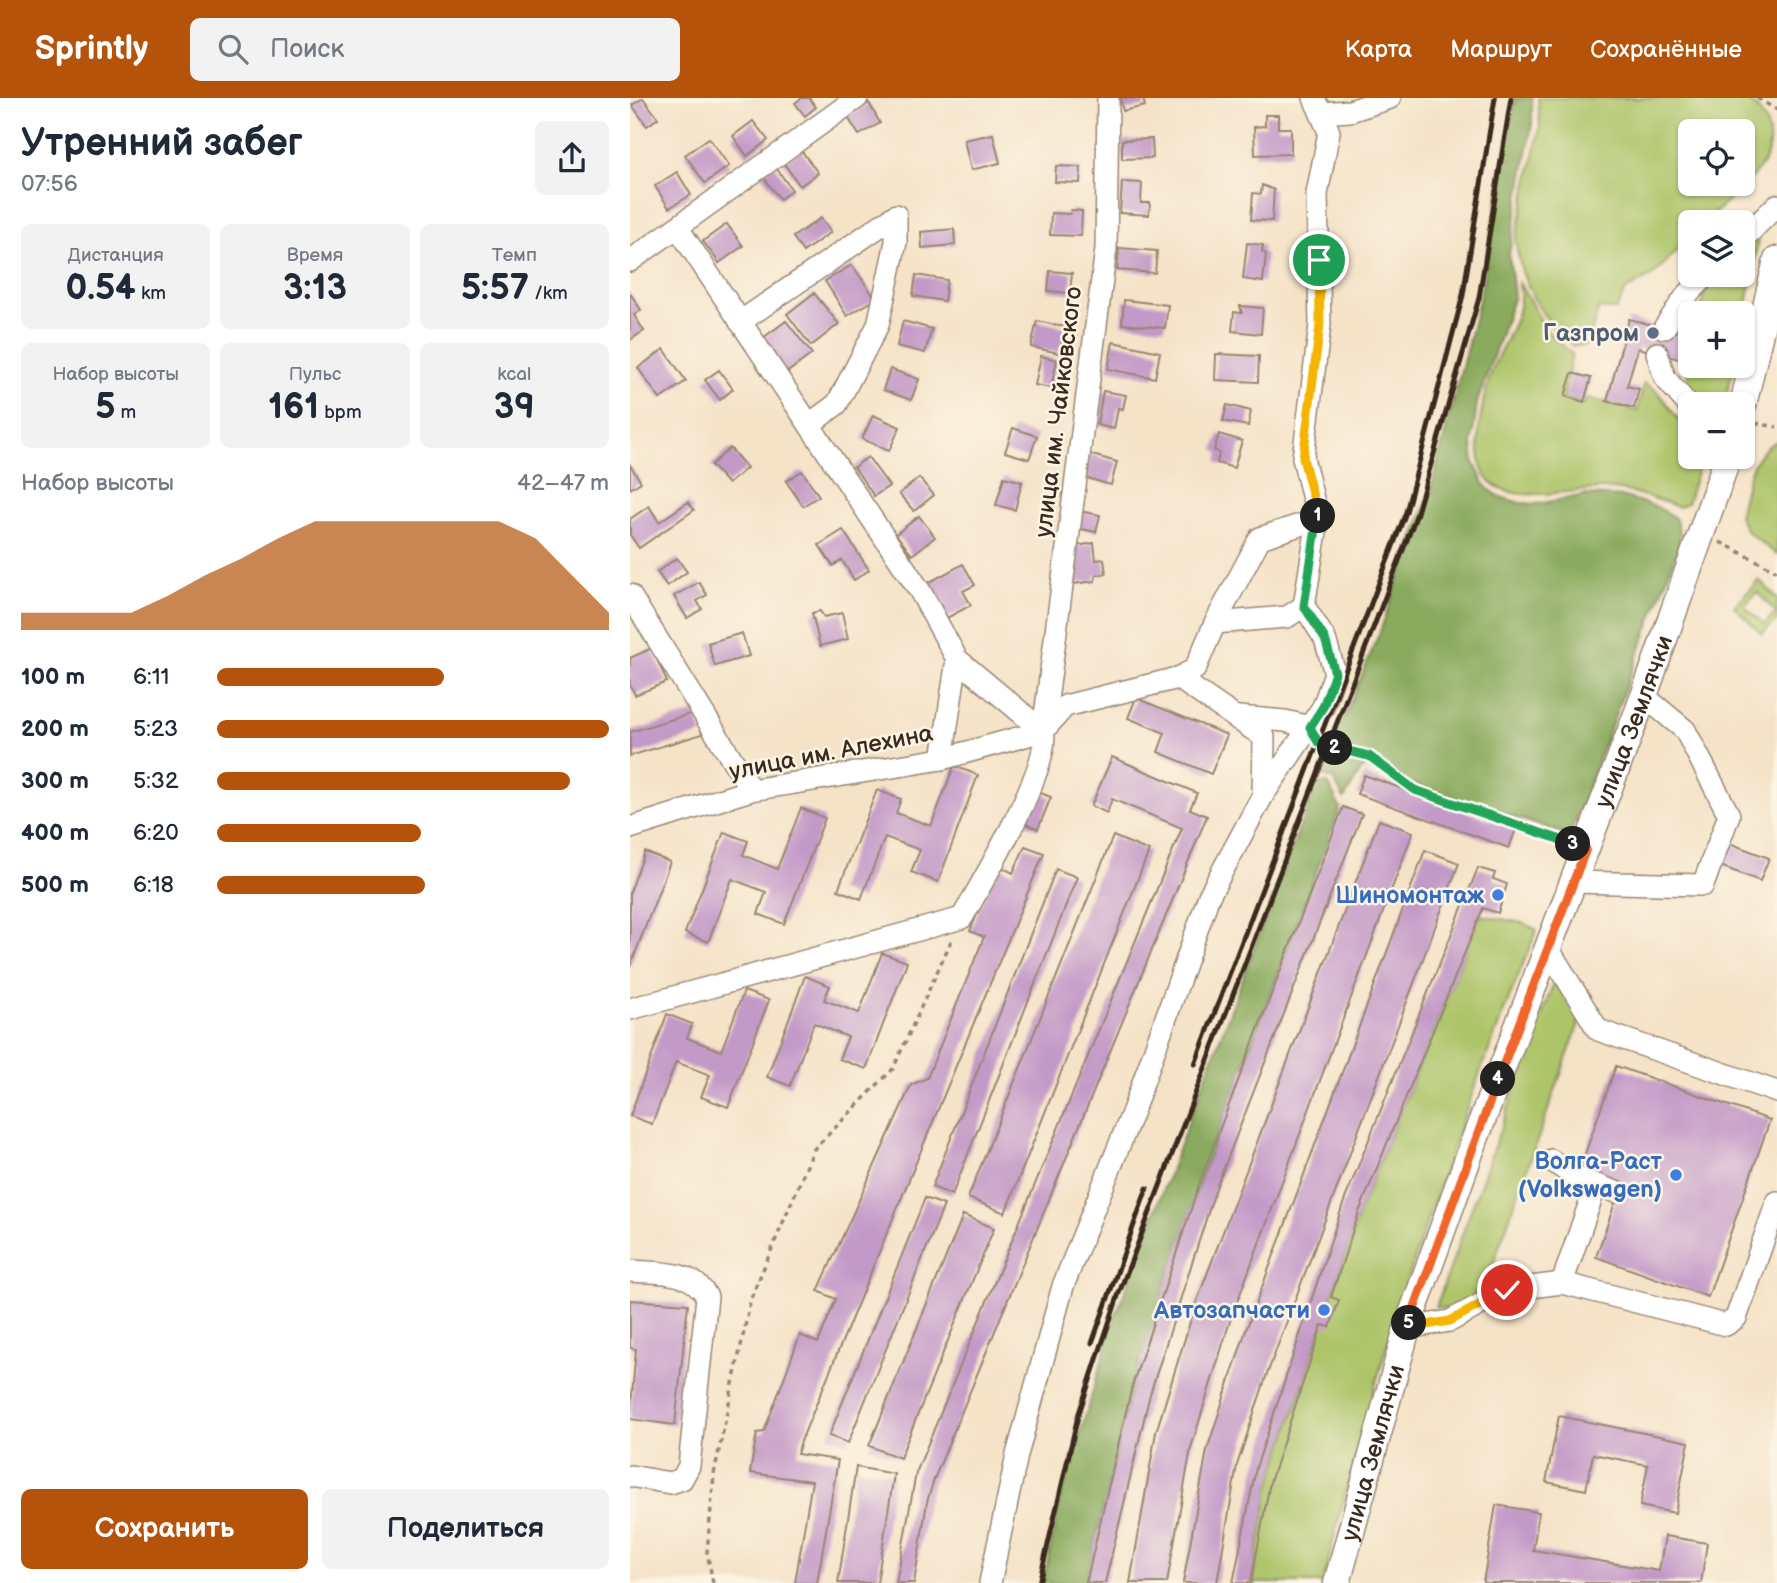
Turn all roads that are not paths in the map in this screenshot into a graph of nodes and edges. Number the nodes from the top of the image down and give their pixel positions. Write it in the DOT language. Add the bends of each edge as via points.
graph roads {
  1 [pos="857,98"];
  2 [pos="1108,98"];
  3 [pos="1390,98"];
  4 [pos="1317,106"];
  5 [pos="1777,205"];
  6 [pos="1755,227"];
  7 [pos="678,228"];
  8 [pos="1777,260"];
  9 [pos="630,261"];
  10 [pos="1695,287"];
  11 [pos="740,322"];
  12 [pos="1664,328"];
  13 [pos="1657,353"];
  14 [pos="1746,392"];
  15 [pos="1678,393"];
  16 [pos="810,424"];
  17 [pos="1724,469"];
  18 [pos="1318,519"];
  19 [pos="630,595"];
  20 [pos="1304,606"];
  21 [pos="1215,622"];
  22 [pos="957,659"];
  23 [pos="1178,678"];
  24 [pos="1644,696"];
  25 [pos="1238,717"];
  26 [pos="1310,727"];
  27 [pos="1043,731"];
  28 [pos="942,759"];
  29 [pos="751,790"];
  30 [pos="1263,795"];
  31 [pos="630,828"];
  32 [pos="1573,882"];
  33 [pos="1548,948"];
  34 [pos="630,1009"];
  35 [pos="1777,1092"];
  36 [pos="1551,1160"];
  37 [pos="1777,1202"];
  38 [pos="630,1271"];
  39 [pos="1562,1283"];
  40 [pos="1407,1328"];
  41 [pos="630,1476"];
  42 [pos="990,1583"];
  43 [pos="1337,1583"];
  1 -- 7 [label="street"];
  2 -- 27 [label="street, улица им. Чайковского" via="1106,249"];
  3 -- 4 [label="street" via="1350,111"];
  4 -- 18 [label="street" via="1329,132 1317,194 1320,325 1303,458"];
  5 -- 6 [label="street"];
  7 -- 9 [label="street"];
  7 -- 11 [label="street"];
  8 -- 14 [label="main road"];
  10 -- 12 [label="street"];
  11 -- 16 [label="street"];
  11 -- 16 [label="street" via="896,215 896,242 878,325 837,404"];
  13 -- 15 [label="street" via="1665,378"];
  16 -- 22 [label="street" via="920,591"];
  17 -- 24 [label="main road, улица Землячки"];
  18 -- 20 [label="street"];
  18 -- 21 [label="street" via="1260,538"];
  19 -- 29 [label="street"];
  20 -- 21 [label="street" via="1287,617"];
  20 -- 26 [label="street" via="1325,639 1335,673"];
  21 -- 23 [label="street" via="1195,669"];
  22 -- 27 [label="street"];
  22 -- 28 [label="street"];
  23 -- 25 [label="street"];
  23 -- 27 [label="street" via="1065,706"];
  24 -- 32 [label="main road, улица Землячки"];
  24 -- 32 [label="street" via="1685,730 1729,815 1703,885"];
  25 -- 26 [label="street"];
  25 -- 30 [label="street" via="1264,737"];
  26 -- 30 [label="street"];
  27 -- 28 [label="street, улица им. Алехина"];
  27 -- 34 [label="street, улица им. Чайковского" via="1046,741 1034,778 962,918"];
  28 -- 29 [label="street, улица им. Алехина"];
  29 -- 31 [label="street, улица им. Алехина"];
  30 -- 42 [label="street" via="1209,896 1133,1111 1063,1286 1017,1455"];
  32 -- 33 [label="main road, улица Землячки"];
  33 -- 35 [label="street" via="1598,1030"];
  33 -- 40 [label="main road, улица Землячки"];
  36 -- 39 [label="street" via="1575,1177 1606,1188"];
  37 -- 39 [label="street" via="1736,1318 1726,1325"];
  38 -- 41 [label="street" via="686,1276 700,1284 707,1297 689,1466 682,1479 670,1483"];
  39 -- 40 [label="street" via="1507,1290 1450,1321"];
  40 -- 43 [label="main road, улица Землячки"];
}
